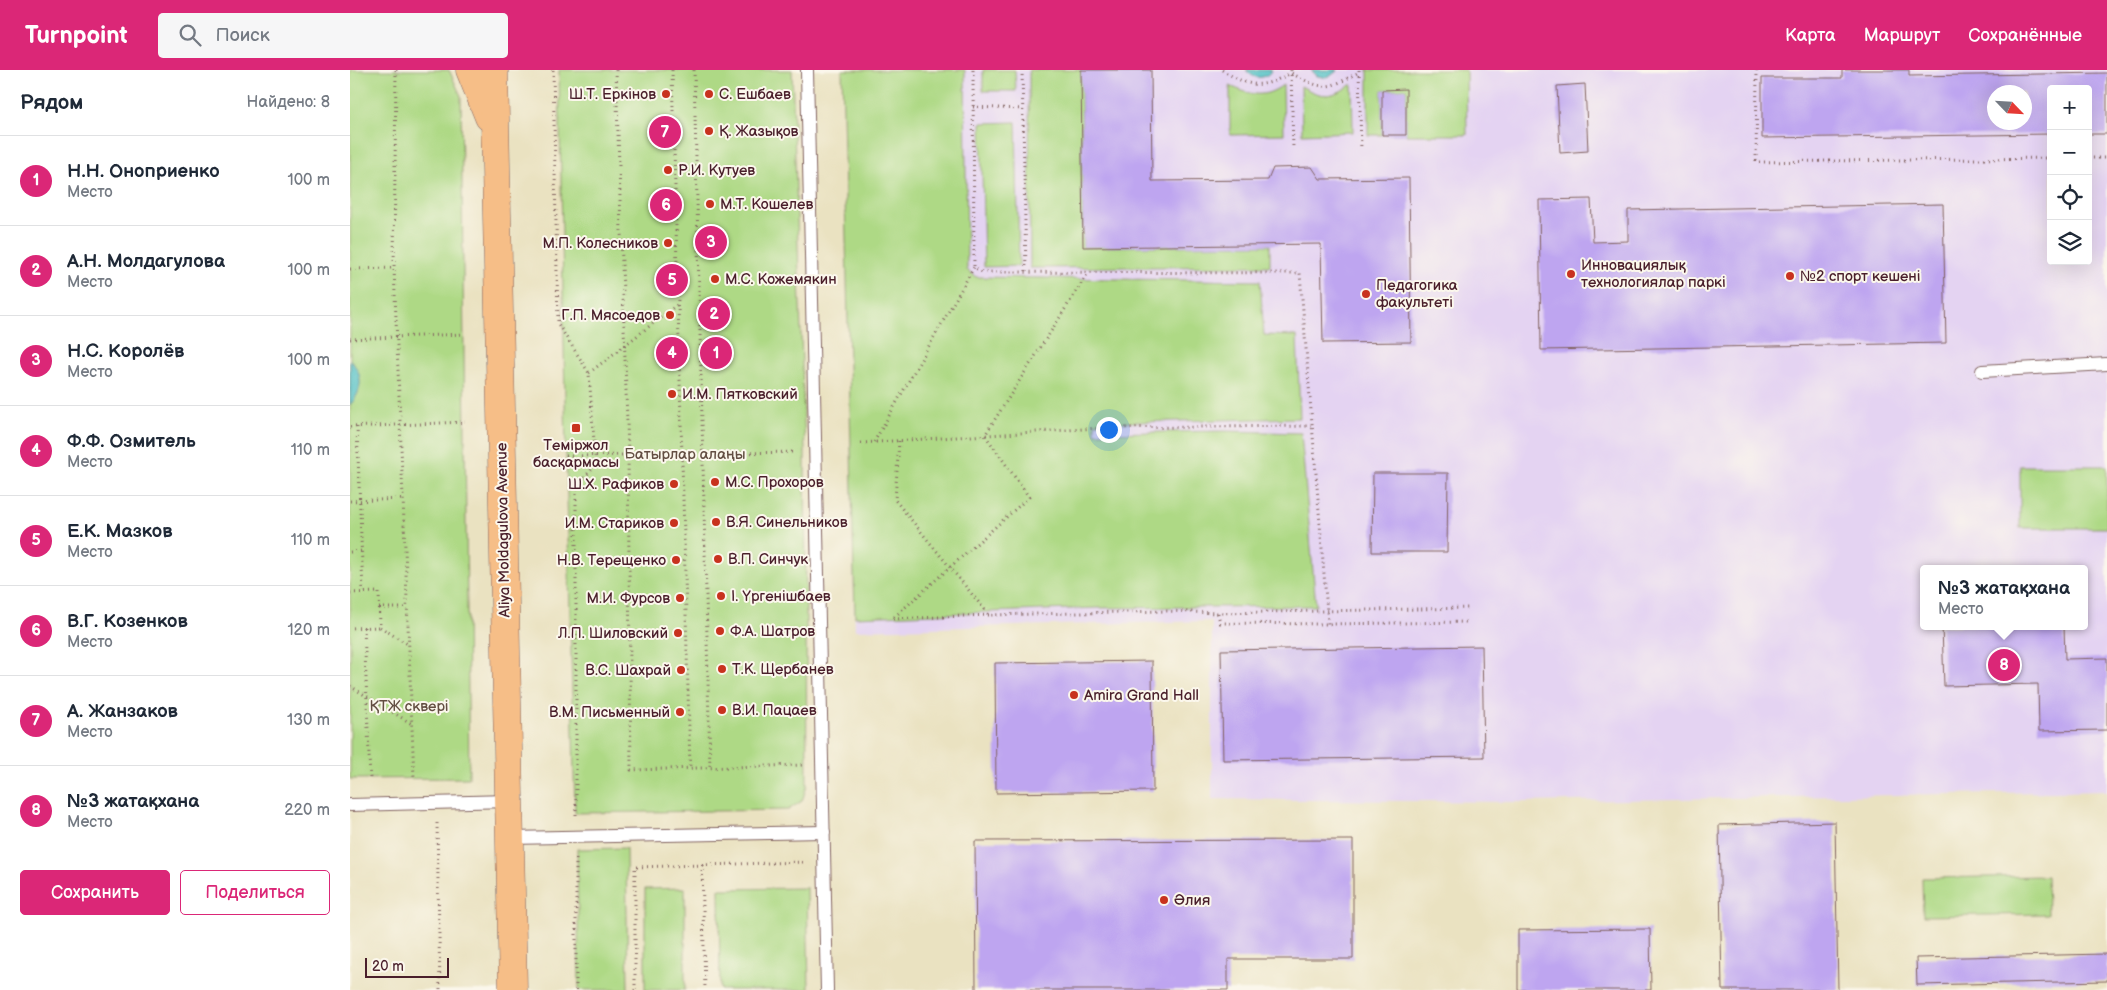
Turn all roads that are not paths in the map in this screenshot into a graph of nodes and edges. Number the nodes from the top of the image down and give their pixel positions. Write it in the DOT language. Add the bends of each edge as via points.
graph roads {
  1 [pos="470,70"];
  2 [pos="494,70"];
  3 [pos="807,70"];
  4 [pos="494,130"];
  5 [pos="2107,364"];
  6 [pos="1982,371"];
  7 [pos="509,801"];
  8 [pos="350,805"];
  9 [pos="824,832"];
  10 [pos="510,838"];
  11 [pos="513,990"];
  12 [pos="827,990"];
  1 -- 4 [label="main road"];
  2 -- 4 [label="main road, Aliya Moldagulova Avenue"];
  3 -- 9 [label="lane"];
  4 -- 7 [label="main road, Aliya Moldagulova Avenue"];
  5 -- 6 [label="lane"];
  7 -- 8 [label="lane"];
  7 -- 10 [label="main road, Aliya Moldagulova Avenue"];
  9 -- 10 [label="lane"];
  9 -- 12 [label="lane"];
  10 -- 11 [label="main road, Aliya Moldagulova Avenue"];
}
